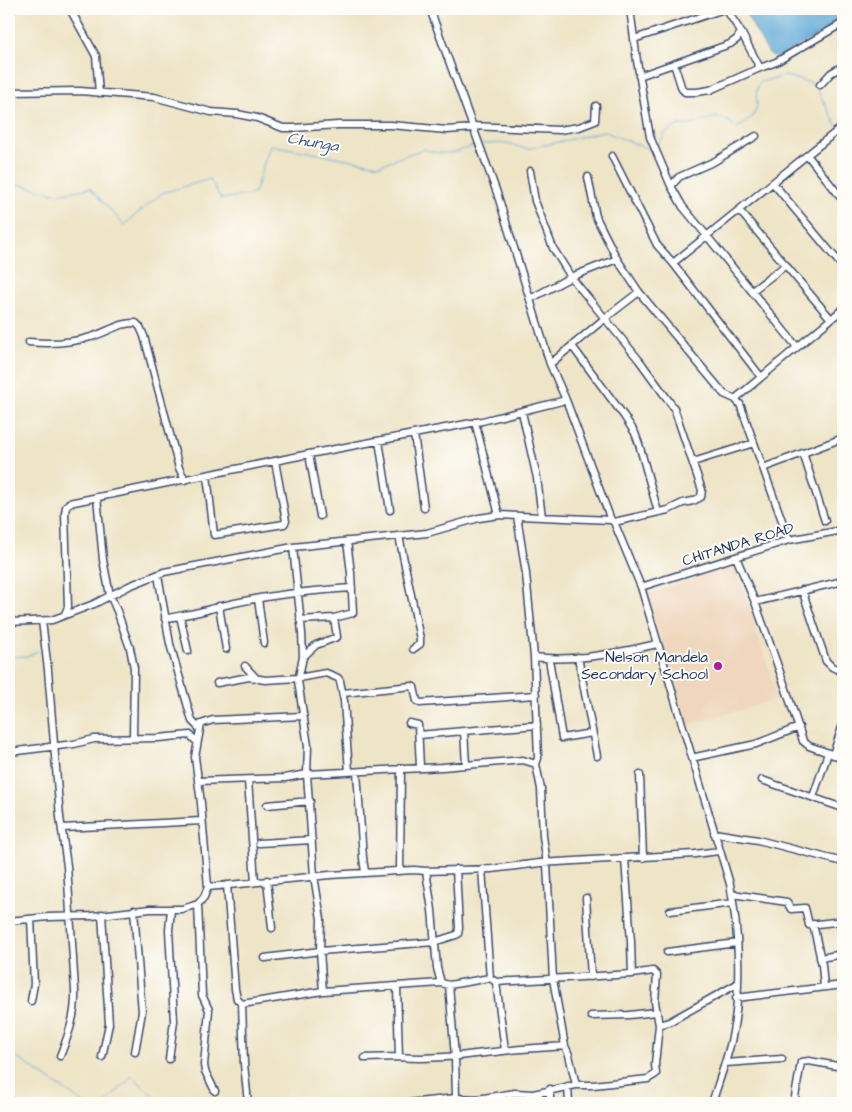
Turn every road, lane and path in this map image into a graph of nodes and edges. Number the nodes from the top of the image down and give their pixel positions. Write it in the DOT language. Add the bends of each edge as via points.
graph roads {
  1 [pos="70,9"];
  2 [pos="430,9"];
  3 [pos="630,9"];
  4 [pos="725,9"];
  5 [pos="843,23"];
  6 [pos="741,32"];
  7 [pos="634,39"];
  8 [pos="674,64"];
  9 [pos="843,66"];
  10 [pos="760,68"];
  11 [pos="639,76"];
  12 [pos="820,85"];
  13 [pos="9,92"];
  14 [pos="99,92"];
  15 [pos="596,106"];
  16 [pos="472,127"];
  17 [pos="843,132"];
  18 [pos="756,136"];
  19 [pos="612,156"];
  20 [pos="808,156"];
  21 [pos="530,171"];
  22 [pos="588,177"];
  23 [pos="773,183"];
  24 [pos="671,186"];
  25 [pos="843,200"];
  26 [pos="739,210"];
  27 [pos="707,236"];
  28 [pos="617,259"];
  29 [pos="673,263"];
  30 [pos="786,265"];
  31 [pos="843,267"];
  32 [pos="571,277"];
  33 [pos="752,291"];
  34 [pos="640,292"];
  35 [pos="530,299"];
  36 [pos="843,309"];
  37 [pos="604,318"];
  38 [pos="831,319"];
  39 [pos="29,342"];
  40 [pos="572,346"];
  41 [pos="797,347"];
  42 [pos="550,364"];
  43 [pos="761,377"];
  44 [pos="735,399"];
  45 [pos="566,400"];
  46 [pos="522,412"];
  47 [pos="475,422"];
  48 [pos="414,434"];
  49 [pos="843,438"];
  50 [pos="379,441"];
  51 [pos="754,443"];
  52 [pos="803,453"];
  53 [pos="310,454"];
  54 [pos="275,461"];
  55 [pos="693,462"];
  56 [pos="763,468"];
  57 [pos="207,475"];
  58 [pos="185,480"];
  59 [pos="97,497"];
  60 [pos="424,508"];
  61 [pos="390,510"];
  62 [pos="658,512"];
  63 [pos="499,515"];
  64 [pos="320,516"];
  65 [pos="517,516"];
  66 [pos="542,517"];
  67 [pos="612,521"];
  68 [pos="825,521"];
  69 [pos="843,530"];
  70 [pos="399,536"];
  71 [pos="789,540"];
  72 [pos="347,541"];
  73 [pos="293,547"];
  74 [pos="736,556"];
  75 [pos="158,575"];
  76 [pos="843,581"];
  77 [pos="352,588"];
  78 [pos="641,588"];
  79 [pos="802,590"];
  80 [pos="298,592"];
  81 [pos="110,595"];
  82 [pos="258,599"];
  83 [pos="755,602"];
  84 [pos="220,606"];
  85 [pos="65,614"];
  86 [pos="180,616"];
  87 [pos="334,618"];
  88 [pos="165,619"];
  89 [pos="300,620"];
  90 [pos="42,621"];
  91 [pos="9,622"];
  92 [pos="264,643"];
  93 [pos="657,644"];
  94 [pos="226,649"];
  95 [pos="413,649"];
  96 [pos="188,651"];
  97 [pos="303,657"];
  98 [pos="534,657"];
  99 [pos="578,657"];
  100 [pos="550,659"];
  101 [pos="245,666"];
  102 [pos="843,672"];
  103 [pos="255,677"];
  104 [pos="298,678"];
  105 [pos="217,683"];
  106 [pos="343,693"];
  107 [pos="536,695"];
  108 [pos="303,716"];
  109 [pos="409,723"];
  110 [pos="843,724"];
  111 [pos="537,725"];
  112 [pos="799,727"];
  113 [pos="199,728"];
  114 [pos="464,731"];
  115 [pos="592,733"];
  116 [pos="420,735"];
  117 [pos="133,738"];
  118 [pos="197,742"];
  119 [pos="54,746"];
  120 [pos="9,752"];
  121 [pos="831,754"];
  122 [pos="597,756"];
  123 [pos="691,758"];
  124 [pos="843,758"];
  125 [pos="536,764"];
  126 [pos="466,765"];
  127 [pos="420,767"];
  128 [pos="401,768"];
  129 [pos="349,772"];
  130 [pos="357,772"];
  131 [pos="307,774"];
  132 [pos="640,775"];
  133 [pos="248,780"];
  134 [pos="762,780"];
  135 [pos="198,781"];
  136 [pos="813,797"];
  137 [pos="310,801"];
  138 [pos="267,805"];
  139 [pos="843,808"];
  140 [pos="202,821"];
  141 [pos="62,828"];
  142 [pos="714,833"];
  143 [pos="312,840"];
  144 [pos="259,843"];
  145 [pos="719,850"];
  146 [pos="643,858"];
  147 [pos="625,859"];
  148 [pos="843,862"];
  149 [pos="547,864"];
  150 [pos="456,869"];
  151 [pos="482,869"];
  152 [pos="400,871"];
  153 [pos="426,871"];
  154 [pos="365,872"];
  155 [pos="314,876"];
  156 [pos="267,880"];
  157 [pos="255,882"];
  158 [pos="227,885"];
  159 [pos="208,887"];
  160 [pos="732,894"];
  161 [pos="586,898"];
  162 [pos="733,903"];
  163 [pos="198,904"];
  164 [pos="171,909"];
  165 [pos="134,910"];
  166 [pos="670,910"];
  167 [pos="102,914"];
  168 [pos="31,918"];
  169 [pos="70,918"];
  170 [pos="9,921"];
  171 [pos="843,921"];
  172 [pos="813,924"];
  173 [pos="272,928"];
  174 [pos="434,942"];
  175 [pos="737,943"];
  176 [pos="320,951"];
  177 [pos="668,952"];
  178 [pos="843,954"];
  179 [pos="265,958"];
  180 [pos="820,958"];
  181 [pos="632,974"];
  182 [pos="592,977"];
  183 [pos="553,979"];
  184 [pos="493,980"];
  185 [pos="441,983"];
  186 [pos="737,984"];
  187 [pos="843,984"];
  188 [pos="449,985"];
  189 [pos="397,986"];
  190 [pos="824,987"];
  191 [pos="322,991"];
  192 [pos="736,998"];
  193 [pos="31,1001"];
  194 [pos="242,1004"];
  195 [pos="656,1012"];
  196 [pos="591,1016"];
  197 [pos="659,1025"];
  198 [pos="565,1046"];
  199 [pos="504,1050"];
  200 [pos="135,1052"];
  201 [pos="60,1056"];
  202 [pos="102,1057"];
  203 [pos="399,1057"];
  204 [pos="455,1057"];
  205 [pos="365,1058"];
  206 [pos="169,1059"];
  207 [pos="782,1059"];
  208 [pos="726,1063"];
  209 [pos="843,1067"];
  210 [pos="572,1086"];
  211 [pos="550,1089"];
  212 [pos="215,1091"];
  213 [pos="451,1100"];
  214 [pos="248,1103"];
  215 [pos="409,1103"];
  216 [pos="550,1103"];
  217 [pos="569,1103"];
  218 [pos="712,1103"];
  219 [pos="794,1103"];
  1 -- 14 [label="street" via="96,56"];
  2 -- 16 [label="street"];
  3 -- 7 [label="street"];
  4 -- 6 [label="street"];
  4 -- 7 [label="street"];
  5 -- 10 [label="street"];
  6 -- 8 [label="street" via="730,44"];
  6 -- 10 [label="street"];
  7 -- 11 [label="street"];
  8 -- 10 [label="street" via="682,89 688,93 710,90"];
  8 -- 11 [label="street"];
  9 -- 12 [label="street"];
  11 -- 24 [label="street" via="650,137"];
  13 -- 14 [label="street"];
  14 -- 16 [label="street" via="154,97 211,112 256,118 284,128 338,125 447,130"];
  15 -- 16 [label="street" via="595,121 579,128"];
  16 -- 35 [label="street" via="497,193"];
  17 -- 20 [label="street" via="837,131"];
  18 -- 24 [label="street" via="715,161 685,174"];
  19 -- 29 [label="street" via="651,236"];
  20 -- 23 [label="street"];
  20 -- 25 [label="street"];
  21 -- 32 [label="street" via="539,214 553,248"];
  22 -- 28 [label="street" via="596,217"];
  23 -- 26 [label="street"];
  23 -- 31 [label="street"];
  24 -- 27 [label="street" via="683,207"];
  26 -- 27 [label="street"];
  26 -- 30 [label="street"];
  27 -- 29 [label="street"];
  27 -- 33 [label="street"];
  28 -- 32 [label="street"];
  28 -- 34 [label="street"];
  29 -- 43 [label="street"];
  30 -- 33 [label="street"];
  30 -- 38 [label="street"];
  32 -- 35 [label="street"];
  32 -- 37 [label="street"];
  33 -- 41 [label="street"];
  34 -- 37 [label="street"];
  34 -- 44 [label="street" via="724,394"];
  35 -- 42 [label="street"];
  36 -- 38 [label="street"];
  37 -- 40 [label="street"];
  37 -- 55 [label="street" via="674,408"];
  38 -- 41 [label="street"];
  39 -- 58 [label="street" via="70,342 136,323 144,336"];
  40 -- 42 [label="street"];
  40 -- 62 [label="street" via="635,433"];
  41 -- 43 [label="street"];
  42 -- 45 [label="street"];
  43 -- 44 [label="street"];
  44 -- 51 [label="street" via="740,404"];
  45 -- 46 [label="street"];
  45 -- 67 [label="street"];
  46 -- 47 [label="street"];
  46 -- 66 [label="street"];
  47 -- 48 [label="street"];
  47 -- 63 [label="street"];
  48 -- 50 [label="street"];
  48 -- 60 [label="street"];
  49 -- 52 [label="street"];
  50 -- 53 [label="street"];
  50 -- 61 [label="street"];
  51 -- 55 [label="street"];
  51 -- 56 [label="street"];
  52 -- 56 [label="street"];
  52 -- 68 [label="street"];
  53 -- 54 [label="street"];
  53 -- 64 [label="street"];
  54 -- 57 [label="street"];
  54 -- 57 [label="street" via="284,524 214,535"];
  55 -- 62 [label="street" via="702,490 701,497"];
  56 -- 71 [label="street"];
  57 -- 58 [label="street"];
  58 -- 59 [label="street"];
  59 -- 81 [label="street"];
  59 -- 85 [label="street" via="69,503 66,507 68,607"];
  62 -- 67 [label="street"];
  63 -- 65 [label="street"];
  63 -- 70 [label="street" via="427,533"];
  65 -- 66 [label="street"];
  65 -- 98 [label="street"];
  66 -- 67 [label="street"];
  67 -- 78 [label="street"];
  69 -- 71 [label="street, CHITANDA ROAD"];
  70 -- 72 [label="street"];
  70 -- 95 [label="street" via="420,639 420,644"];
  71 -- 74 [label="street, CHITANDA ROAD"];
  72 -- 73 [label="street"];
  72 -- 77 [label="street"];
  73 -- 75 [label="street"];
  73 -- 80 [label="street"];
  74 -- 78 [label="street, CHITANDA ROAD"];
  74 -- 83 [label="street"];
  75 -- 81 [label="street"];
  75 -- 88 [label="street"];
  76 -- 79 [label="street"];
  77 -- 80 [label="street"];
  77 -- 87 [label="street" via="353,613"];
  78 -- 93 [label="street"];
  79 -- 83 [label="street"];
  79 -- 102 [label="street" via="826,661"];
  80 -- 82 [label="street"];
  80 -- 89 [label="street"];
  81 -- 85 [label="street"];
  81 -- 117 [label="street" via="130,648 134,677"];
  82 -- 84 [label="street"];
  82 -- 92 [label="street"];
  83 -- 112 [label="street"];
  84 -- 86 [label="street"];
  84 -- 94 [label="street"];
  85 -- 90 [label="street"];
  86 -- 88 [label="street"];
  86 -- 96 [label="street"];
  87 -- 89 [label="street"];
  87 -- 97 [label="street" via="337,637 316,645"];
  88 -- 113 [label="street" via="192,721"];
  89 -- 97 [label="street"];
  90 -- 91 [label="street"];
  90 -- 119 [label="street"];
  93 -- 99 [label="street"];
  93 -- 123 [label="street"];
  97 -- 104 [label="street"];
  98 -- 100 [label="street"];
  98 -- 107 [label="street"];
  99 -- 100 [label="street"];
  99 -- 115 [label="street"];
  100 -- 115 [label="street" via="562,738"];
  101 -- 103 [label="street"];
  103 -- 104 [label="street" via="266,680"];
  103 -- 105 [label="street"];
  104 -- 106 [label="street" via="330,673 340,681"];
  104 -- 108 [label="street"];
  106 -- 107 [label="street" via="412,686 420,703"];
  106 -- 129 [label="street"];
  107 -- 111 [label="street"];
  108 -- 113 [label="street" via="213,720 203,722"];
  108 -- 131 [label="street" via="308,746"];
  109 -- 116 [label="street" via="417,723"];
  110 -- 121 [label="street"];
  111 -- 114 [label="street"];
  111 -- 125 [label="street"];
  112 -- 121 [label="street" via="803,741"];
  112 -- 123 [label="street" via="756,744"];
  113 -- 118 [label="street"];
  114 -- 116 [label="street"];
  114 -- 126 [label="street"];
  115 -- 122 [label="street"];
  116 -- 127 [label="street"];
  117 -- 118 [label="street" via="190,735"];
  117 -- 119 [label="street" via="94,739"];
  118 -- 135 [label="street"];
  119 -- 120 [label="street"];
  119 -- 141 [label="street"];
  121 -- 124 [label="street"];
  121 -- 136 [label="street"];
  123 -- 142 [label="street"];
  125 -- 126 [label="street" via="523,760"];
  125 -- 149 [label="street"];
  126 -- 127 [label="street"];
  127 -- 128 [label="street"];
  128 -- 130 [label="street"];
  128 -- 152 [label="street"];
  129 -- 130 [label="street"];
  129 -- 131 [label="street"];
  130 -- 154 [label="street"];
  131 -- 133 [label="street"];
  131 -- 137 [label="street"];
  132 -- 146 [label="street"];
  133 -- 135 [label="street"];
  133 -- 157 [label="street"];
  134 -- 136 [label="street"];
  135 -- 140 [label="street"];
  136 -- 139 [label="street"];
  137 -- 138 [label="street"];
  137 -- 143 [label="street"];
  140 -- 141 [label="street"];
  140 -- 159 [label="street"];
  141 -- 169 [label="street"];
  142 -- 145 [label="street"];
  142 -- 148 [label="street" via="758,840"];
  143 -- 144 [label="street"];
  143 -- 155 [label="street"];
  145 -- 146 [label="street"];
  145 -- 160 [label="street"];
  146 -- 147 [label="street"];
  147 -- 149 [label="street"];
  147 -- 181 [label="street"];
  149 -- 151 [label="street"];
  149 -- 183 [label="street"];
  150 -- 151 [label="street"];
  150 -- 153 [label="street"];
  150 -- 174 [label="street" via="458,934"];
  151 -- 184 [label="street"];
  152 -- 153 [label="street"];
  152 -- 154 [label="street"];
  153 -- 174 [label="street"];
  154 -- 155 [label="street"];
  155 -- 156 [label="street"];
  155 -- 176 [label="street" via="321,919"];
  156 -- 157 [label="street"];
  156 -- 173 [label="street"];
  157 -- 158 [label="street"];
  158 -- 159 [label="street"];
  158 -- 194 [label="street" via="235,990"];
  159 -- 163 [label="street"];
  160 -- 162 [label="street"];
  160 -- 172 [label="street" via="787,902 791,909 805,908 808,924"];
  161 -- 182 [label="street"];
  162 -- 166 [label="street"];
  162 -- 175 [label="street"];
  163 -- 164 [label="street"];
  163 -- 212 [label="street" via="202,995 210,1010 204,1066"];
  164 -- 165 [label="street"];
  164 -- 206 [label="street" via="168,930 174,1021"];
  165 -- 167 [label="street"];
  165 -- 200 [label="street" via="142,1012"];
  167 -- 169 [label="street"];
  167 -- 202 [label="street" via="109,1024"];
  168 -- 169 [label="street"];
  168 -- 170 [label="street"];
  168 -- 193 [label="street" via="34,984"];
  169 -- 201 [label="street" via="75,1008"];
  171 -- 172 [label="street"];
  172 -- 180 [label="street"];
  174 -- 176 [label="street"];
  174 -- 185 [label="street"];
  175 -- 177 [label="street"];
  175 -- 186 [label="street"];
  176 -- 179 [label="street"];
  176 -- 191 [label="street"];
  178 -- 180 [label="street"];
  180 -- 190 [label="street"];
  181 -- 182 [label="street"];
  181 -- 195 [label="street" via="655,973"];
  182 -- 183 [label="street"];
  183 -- 184 [label="street"];
  183 -- 198 [label="street"];
  184 -- 188 [label="street"];
  184 -- 199 [label="street"];
  185 -- 188 [label="street"];
  185 -- 189 [label="street"];
  186 -- 192 [label="street"];
  186 -- 197 [label="street"];
  187 -- 190 [label="street"];
  188 -- 204 [label="street"];
  189 -- 191 [label="street"];
  189 -- 203 [label="street"];
  190 -- 192 [label="street"];
  191 -- 194 [label="street"];
  192 -- 208 [label="street"];
  194 -- 214 [label="street"];
  195 -- 196 [label="street"];
  195 -- 197 [label="street"];
  197 -- 210 [label="street" via="656,1074 653,1077"];
  198 -- 199 [label="street"];
  198 -- 210 [label="street"];
  199 -- 204 [label="street"];
  203 -- 204 [label="street"];
  203 -- 205 [label="street"];
  204 -- 213 [label="street"];
  207 -- 208 [label="street"];
  208 -- 218 [label="street"];
  209 -- 219 [label="street" via="801,1062"];
  210 -- 211 [label="street"];
  210 -- 217 [label="street"];
  211 -- 213 [label="street" via="533,1094"];
  211 -- 216 [label="street"];
  213 -- 215 [label="street"];
}
